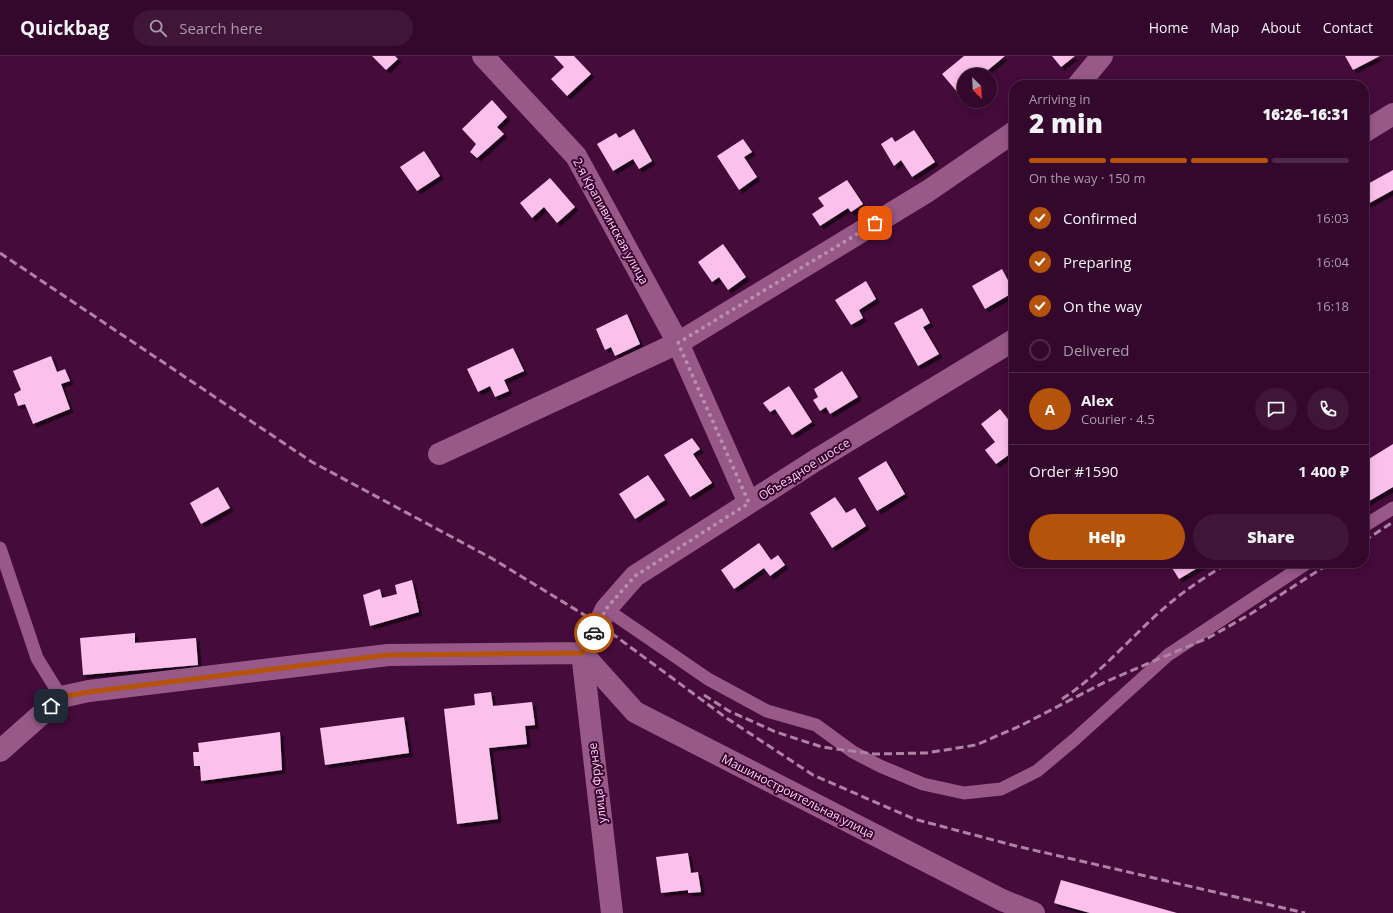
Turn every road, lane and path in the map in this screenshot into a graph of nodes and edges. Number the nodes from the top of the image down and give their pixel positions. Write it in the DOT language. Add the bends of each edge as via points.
graph roads {
  1 [pos="483,56"];
  2 [pos="1102,56"];
  3 [pos="1082,80"];
  4 [pos="1393,114"];
  5 [pos="1369,129"];
  6 [pos="1009,135"];
  7 [pos="678,343"];
  8 [pos="1009,343"];
  9 [pos="439,454"];
  10 [pos="749,503"];
  11 [pos="1393,508"];
  12 [pos="1369,523"];
  13 [pos="0,548"];
  14 [pos="1299,568"];
  15 [pos="606,609"];
  16 [pos="582,653"];
  17 [pos="61,697"];
  18 [pos="0,751"];
  19 [pos="1002,906"];
  20 [pos="612,913"];
  21 [pos="1034,913"];
  1 -- 7 [label="street, 2-я Крапивинская улица" via="576,156"];
  2 -- 3 [label="street"];
  4 -- 5 [label="street"];
  6 -- 7 [label="street" via="928,191"];
  7 -- 9 [label="street"];
  7 -- 10 [label="street, 2-я Крапивинская улица"];
  8 -- 10 [label="street, Объездное шоссе"];
  10 -- 15 [label="street, Объездное шоссе" via="635,576"];
  11 -- 12 [label="lane"];
  13 -- 17 [label="lane" via="37,658"];
  14 -- 15 [label="lane" via="1168,655 1037,771 1001,789 964,793 923,784 901,775 853,752 816,725 767,711 708,679"];
  15 -- 16 [label="street, Объездное шоссе"];
  16 -- 17 [label="street" via="388,655"];
  16 -- 19 [label="street, Машиностроительная улица" via="635,712"];
  16 -- 20 [label="street, улица Фрунзе"];
  17 -- 18 [label="street"];
  19 -- 21 [label="street, Машиностроительная улица"];
}
